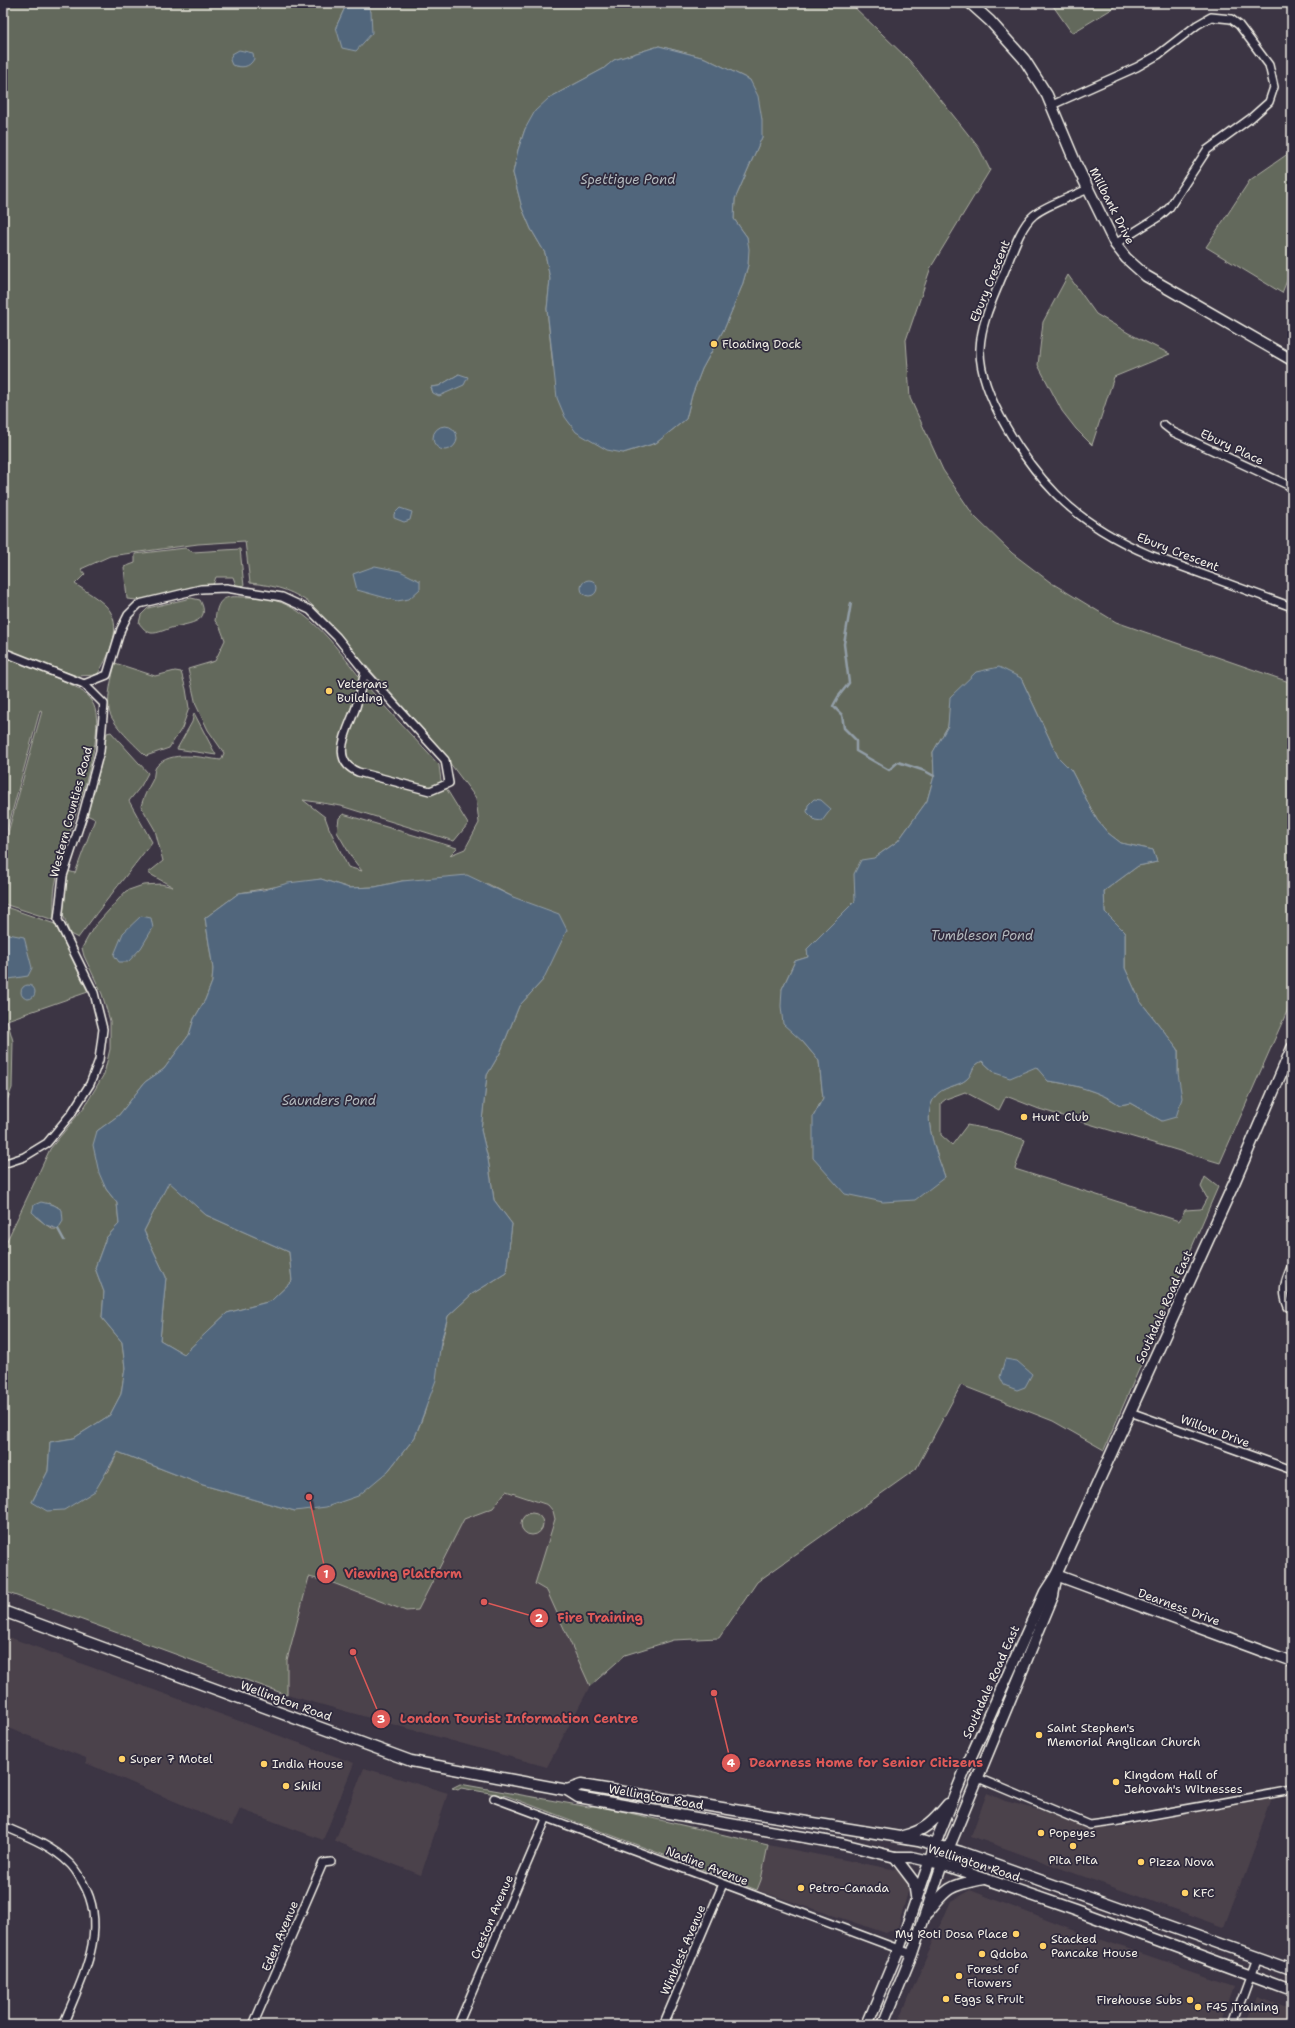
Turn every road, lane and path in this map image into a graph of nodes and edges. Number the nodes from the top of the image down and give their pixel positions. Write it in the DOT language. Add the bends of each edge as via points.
graph roads {
  1 [pos="970,3"];
  2 [pos="1052,105"];
  3 [pos="1088,189"];
  4 [pos="1115,244"];
  5 [pos="1292,360"];
  6 [pos="1164,425"];
  7 [pos="1292,488"];
  8 [pos="1292,607"];
  9 [pos="3,652"];
  10 [pos="365,672"];
  11 [pos="84,684"];
  12 [pos="1292,1048"];
  13 [pos="3,1164"];
  14 [pos="1292,1265"];
  15 [pos="1292,1309"];
  16 [pos="1130,1412"];
  17 [pos="1292,1470"];
  18 [pos="1056,1575"];
  19 [pos="3,1611"];
  20 [pos="1292,1662"];
  21 [pos="978,1778"];
  22 [pos="566,1790"];
  23 [pos="1292,1790"];
  24 [pos="955,1795"];
  25 [pos="494,1798"];
  26 [pos="546,1819"];
  27 [pos="3,1826"];
  28 [pos="899,1837"];
  29 [pos="935,1845"];
  30 [pos="948,1849"];
  31 [pos="896,1857"];
  32 [pos="331,1862"];
  33 [pos="929,1862"];
  34 [pos="942,1864"];
  35 [pos="983,1879"];
  36 [pos="723,1884"];
  37 [pos="916,1898"];
  38 [pos="923,1919"];
  39 [pos="1193,1935"];
  40 [pos="898,1949"];
  41 [pos="1187,1951"];
  42 [pos="912,1954"];
  43 [pos="1257,1957"];
  44 [pos="1292,1970"];
  45 [pos="1250,1975"];
  46 [pos="1292,1990"];
  47 [pos="63,2025"];
  48 [pos="253,2025"];
  49 [pos="458,2025"];
  50 [pos="663,2025"];
  51 [pos="867,2025"];
  52 [pos="883,2025"];
  53 [pos="1232,2025"];
  1 -- 2 [label="main road, Millbank Drive" via="1024,59"];
  2 -- 3 [label="main road, Millbank Drive"];
  2 -- 4 [label="street" via="1137,67 1211,17 1231,19 1239,25 1269,64 1274,87 1269,102 1252,118 1207,150 1169,208"];
  3 -- 4 [label="main road, Millbank Drive"];
  3 -- 8 [label="street, Ebury Crescent" via="1033,215 1021,232 987,312 980,351 986,382 999,414 1023,454 1056,494 1100,528 1150,555"];
  4 -- 5 [label="main road, Millbank Drive" via="1146,276"];
  6 -- 7 [label="street, Ebury Place" via="1173,432"];
  9 -- 11 [label="street, Western Counties Road"];
  10 -- 10 [label="street" via="444,760 449,783 430,791 358,772 347,766 342,756 342,744 356,707"];
  10 -- 11 [label="street" via="310,610 276,596 234,588 211,588 139,604 128,615 121,629 107,675"];
  11 -- 13 [label="street, Western Counties Road" via="104,704 103,731 82,818 63,876 58,920 94,993 103,1029 102,1046 90,1084 60,1129 38,1150"];
  12 -- 16 [label="main road, Southdale Road East" via="1235,1181"];
  14 -- 15 [label="street" via="1284,1284 1284,1296 1288,1307"];
  16 -- 17 [label="street, Willow Drive"];
  16 -- 18 [label="main road, Southdale Road East"];
  18 -- 20 [label="main road, Dearness Drive"];
  18 -- 21 [label="main road, Southdale Road East" via="1054,1596"];
  18 -- 24 [label="main road, Southdale Road East" via="1045,1592"];
  19 -- 22 [label="main road, Wellington Road" via="411,1761"];
  21 -- 23 [label="street" via="1090,1825"];
  21 -- 30 [label="main road, Southdale Road East"];
  22 -- 28 [label="main road, Wellington Road" via="581,1785"];
  22 -- 31 [label="main road, Wellington Road" via="578,1796 843,1844"];
  24 -- 28 [label="main road" via="928,1826 918,1832"];
  24 -- 29 [label="main road, Southdale Road East"];
  25 -- 26 [label="street, Nadine Avenue"];
  26 -- 36 [label="street, Nadine Avenue" via="630,1847"];
  26 -- 49 [label="street, Creston Avenue"];
  27 -- 47 [label="street" via="41,1842 69,1863 86,1890 93,1908 95,1929 92,1951"];
  28 -- 29 [label="main road, Wellington Road"];
  29 -- 30 [label="main road, Wellington Road"];
  29 -- 33 [label="main road, Southdale Road East"];
  30 -- 34 [label="main road, Southdale Road East"];
  30 -- 39 [label="main road, Wellington Road"];
  31 -- 33 [label="main road, Wellington Road" via="912,1857"];
  31 -- 37 [label="main road" via="914,1882"];
  32 -- 48 [label="street, Eden Avenue" via="323,1863"];
  33 -- 34 [label="main road, Wellington Road"];
  33 -- 37 [label="main road, Southdale Road East"];
  34 -- 35 [label="main road, Wellington Road"];
  34 -- 38 [label="main road, Southdale Road East"];
  35 -- 38 [label="main road" via="957,1884 945,1891"];
  35 -- 41 [label="main road, Wellington Road"];
  36 -- 40 [label="street, Nadine Avenue"];
  36 -- 50 [label="street, Winblest Avenue"];
  37 -- 40 [label="main road, Southdale Road East"];
  38 -- 42 [label="main road, Southdale Road East"];
  39 -- 41 [label="main road"];
  39 -- 43 [label="main road, Wellington Road"];
  40 -- 42 [label="street, Nadine Avenue"];
  40 -- 51 [label="main road, Southdale Road East"];
  41 -- 45 [label="main road, Wellington Road"];
  42 -- 52 [label="main road, Southdale Road East"];
  43 -- 44 [label="main road, Wellington Road"];
  43 -- 45 [label="street"];
  45 -- 46 [label="main road, Wellington Road"];
  45 -- 53 [label="street"];
}
